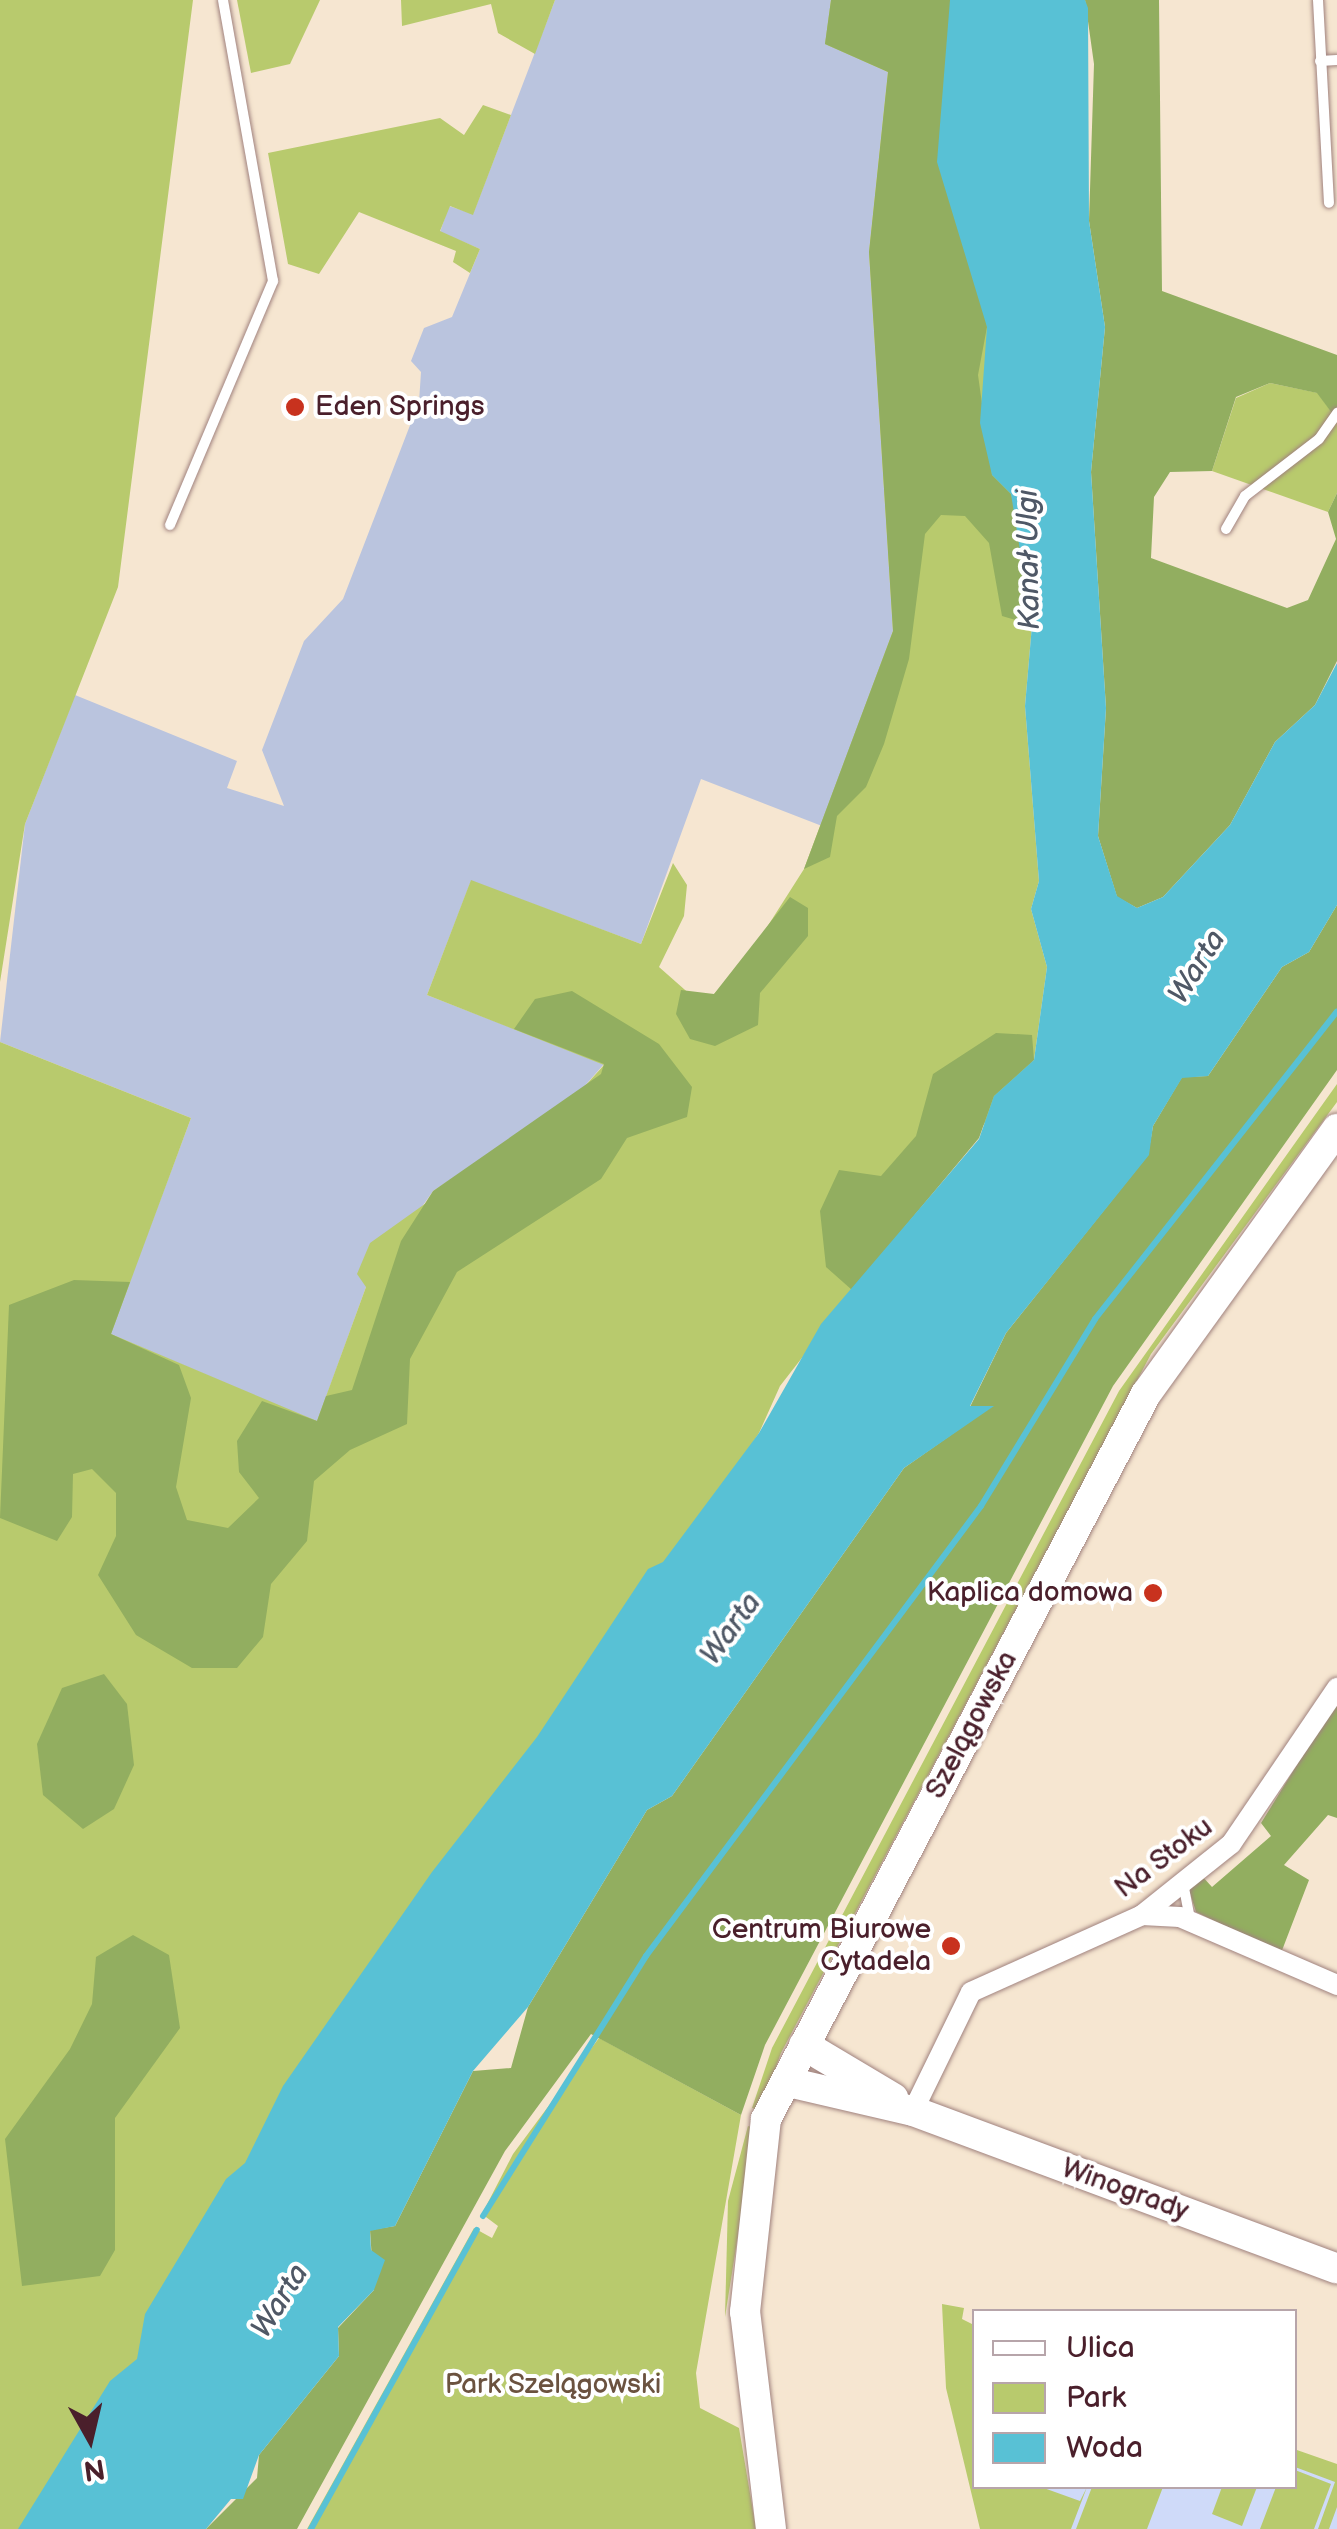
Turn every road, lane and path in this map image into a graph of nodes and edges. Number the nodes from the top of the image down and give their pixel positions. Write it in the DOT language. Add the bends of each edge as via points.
graph roads {
  1 [pos="222,0"];
  2 [pos="1318,0"];
  3 [pos="1337,60"];
  4 [pos="1320,61"];
  5 [pos="1329,203"];
  6 [pos="1337,414"];
  7 [pos="170,525"];
  8 [pos="1226,529"];
  9 [pos="1337,1128"];
  10 [pos="1337,1688"];
  11 [pos="1182,1880"];
  12 [pos="1142,1915"];
  13 [pos="1191,1920"];
  14 [pos="1337,1985"];
  15 [pos="804,2045"];
  16 [pos="788,2082"];
  17 [pos="913,2111"];
  18 [pos="1337,2269"];
  19 [pos="771,2529"];
  1 -- 7 [label="lane" via="274,281"];
  2 -- 4 [label="lane"];
  3 -- 4 [label="lane"];
  4 -- 5 [label="lane"];
  6 -- 8 [label="lane" via="1319,439 1245,496"];
  9 -- 15 [label="street, Szelągowska" via="1146,1394"];
  10 -- 11 [label="street, Na Stoku" via="1257,1818"];
  11 -- 12 [label="street, Na Stoku"];
  11 -- 13 [label="lane"];
  12 -- 13 [label="street"];
  12 -- 17 [label="street, Na Stoku" via="971,1992"];
  13 -- 14 [label="street"];
  15 -- 16 [label="street, Szelągowska"];
  15 -- 17 [label="street, Winogrady"];
  16 -- 17 [label="street, Winogrady"];
  16 -- 19 [label="street, Szelągowska" via="778,2137 762,2158 745,2312"];
  17 -- 18 [label="street, Winogrady"];
}
